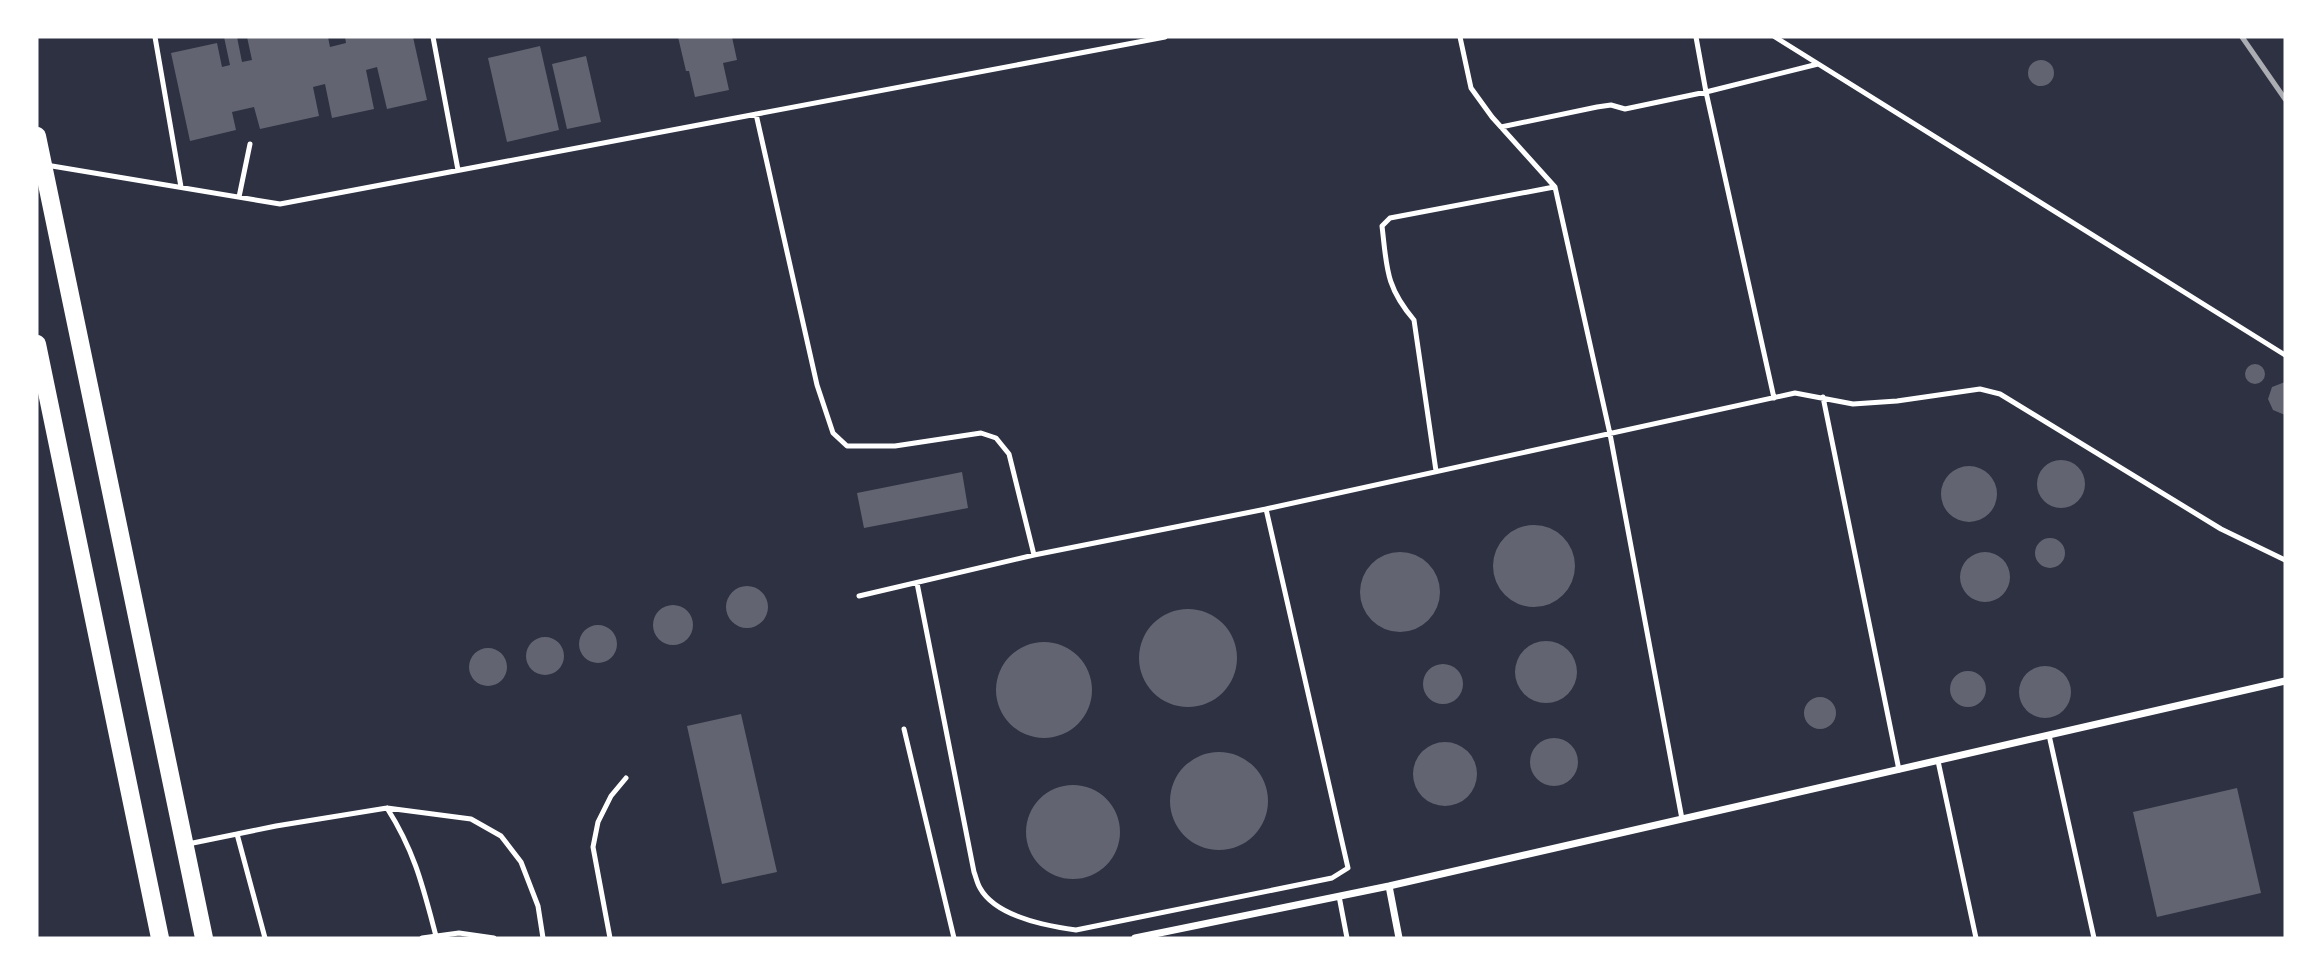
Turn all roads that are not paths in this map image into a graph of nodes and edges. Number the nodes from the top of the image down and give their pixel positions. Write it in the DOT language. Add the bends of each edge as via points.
graph roads {
  1 [pos="155,37"];
  2 [pos="433,37"];
  3 [pos="1165,37"];
  4 [pos="1460,37"];
  5 [pos="1696,37"];
  6 [pos="1775,37"];
  7 [pos="1818,64"];
  8 [pos="1706,92"];
  9 [pos="756,114"];
  10 [pos="1501,127"];
  11 [pos="37,135"];
  12 [pos="250,144"];
  13 [pos="40,164"];
  14 [pos="458,170"];
  15 [pos="181,187"];
  16 [pos="1555,187"];
  17 [pos="239,197"];
  18 [pos="37,344"];
  19 [pos="2285,355"];
  20 [pos="1823,397"];
  21 [pos="1774,398"];
  22 [pos="1610,434"];
  23 [pos="1436,471"];
  24 [pos="1266,509"];
  25 [pos="1034,555"];
  26 [pos="2285,560"];
  27 [pos="917,583"];
  28 [pos="859,596"];
  29 [pos="2285,681"];
  30 [pos="904,729"];
  31 [pos="2049,735"];
  32 [pos="1938,761"];
  33 [pos="1899,770"];
  34 [pos="626,778"];
  35 [pos="387,808"];
  36 [pos="1682,819"];
  37 [pos="237,834"];
  38 [pos="184,844"];
  39 [pos="1389,886"];
  40 [pos="1339,896"];
  41 [pos="436,936"];
  42 [pos="1156,936"];
  43 [pos="160,938"];
  44 [pos="204,938"];
  45 [pos="265,938"];
  46 [pos="422,938"];
  47 [pos="494,938"];
  48 [pos="543,938"];
  49 [pos="610,938"];
  50 [pos="954,938"];
  51 [pos="1135,938"];
  52 [pos="1347,938"];
  53 [pos="1399,938"];
  54 [pos="1976,938"];
  55 [pos="2094,938"];
  1 -- 15 [label="lane"];
  2 -- 14 [label="lane"];
  3 -- 9 [label="lane"];
  4 -- 10 [label="lane" via="1471,88"];
  5 -- 8 [label="lane"];
  6 -- 7 [label="lane"];
  7 -- 8 [label="lane"];
  7 -- 19 [label="lane"];
  8 -- 10 [label="lane" via="1625,109 1597,107"];
  8 -- 21 [label="lane"];
  9 -- 14 [label="lane"];
  9 -- 25 [label="lane" via="817,385 833,433 847,446 895,446 981,433 996,438 1009,454"];
  10 -- 16 [label="lane"];
  11 -- 13 [label="main road"];
  12 -- 17 [label="lane"];
  13 -- 15 [label="lane"];
  13 -- 38 [label="main road"];
  14 -- 17 [label="lane" via="280,204"];
  15 -- 17 [label="lane"];
  16 -- 22 [label="lane"];
  16 -- 23 [label="lane" via="1390,218 1382,226 1390,284 1413,320"];
  18 -- 43 [label="main road"];
  20 -- 21 [label="lane" via="1795,393"];
  20 -- 26 [label="lane" via="1853,404 1980,389 2000,394 2221,529"];
  20 -- 33 [label="lane"];
  21 -- 22 [label="lane"];
  22 -- 23 [label="lane"];
  22 -- 36 [label="lane"];
  23 -- 24 [label="lane"];
  24 -- 25 [label="lane"];
  24 -- 27 [label="lane" via="1348,868 1332,878 1076,930 1013,915 989,900 974,872"];
  25 -- 27 [label="lane"];
  27 -- 28 [label="lane"];
  29 -- 31 [label="street"];
  30 -- 50 [label="lane"];
  31 -- 32 [label="street"];
  31 -- 55 [label="lane"];
  32 -- 33 [label="street"];
  32 -- 54 [label="lane"];
  33 -- 36 [label="street"];
  34 -- 49 [label="lane" via="598,822 593,847"];
  35 -- 37 [label="lane"];
  35 -- 41 [label="lane" via="421,877"];
  35 -- 48 [label="lane" via="471,819 501,836 521,862 538,906"];
  36 -- 39 [label="street"];
  37 -- 38 [label="lane"];
  37 -- 45 [label="lane"];
  38 -- 44 [label="main road"];
  39 -- 40 [label="street"];
  39 -- 53 [label="street"];
  40 -- 42 [label="street"];
  40 -- 52 [label="lane"];
  41 -- 46 [label="lane"];
  41 -- 47 [label="lane" via="459,933"];
  42 -- 51 [label="street"];
}
